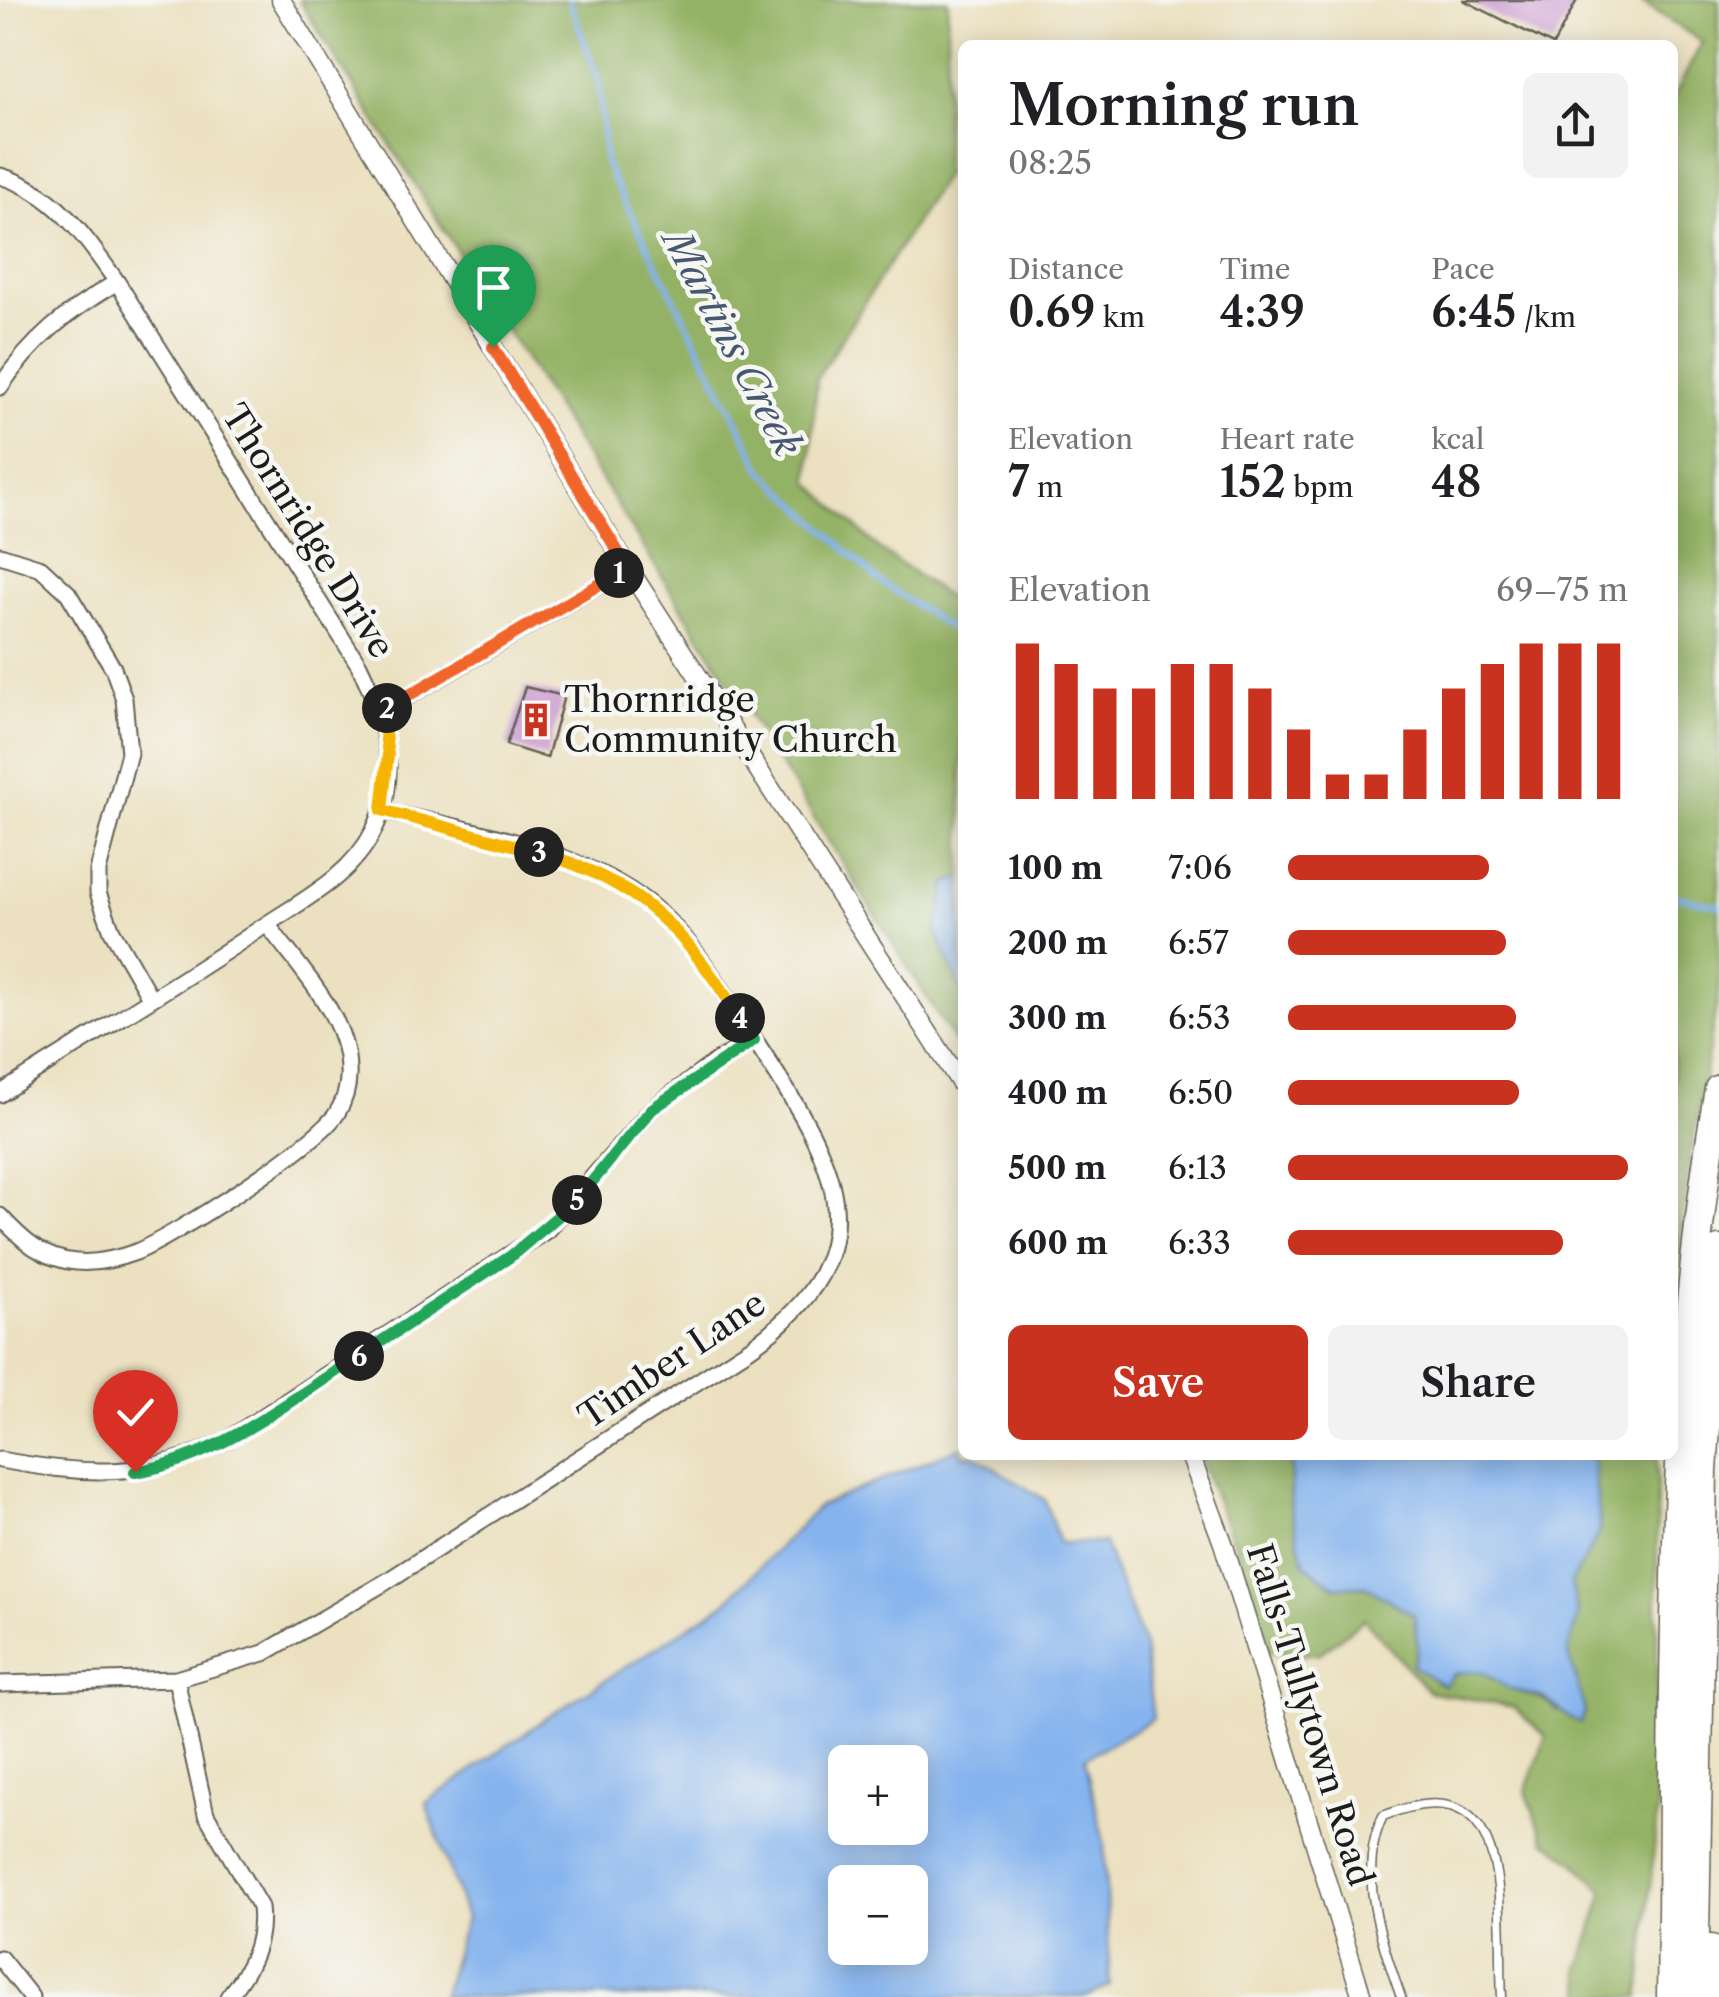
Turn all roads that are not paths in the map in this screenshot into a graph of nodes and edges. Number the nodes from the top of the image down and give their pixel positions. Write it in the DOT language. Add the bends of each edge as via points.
graph roads {
  1 [pos="281,0"];
  2 [pos="0,176"];
  3 [pos="117,282"];
  4 [pos="0,387"];
  5 [pos="0,554"];
  6 [pos="628,568"];
  7 [pos="382,712"];
  8 [pos="382,810"];
  9 [pos="267,924"];
  10 [pos="151,999"];
  11 [pos="754,1040"];
  12 [pos="958,1079"];
  13 [pos="1719,1090"];
  14 [pos="0,1094"];
  15 [pos="0,1216"];
  16 [pos="1719,1250"];
  17 [pos="0,1460"];
  18 [pos="1192,1460"];
  19 [pos="176,1679"];
  20 [pos="0,1684"];
  21 [pos="1686,1783"];
  22 [pos="0,1958"];
  23 [pos="31,1997"];
  24 [pos="228,1997"];
  25 [pos="1362,1997"];
  26 [pos="1401,1997"];
  27 [pos="1502,1997"];
  28 [pos="1652,1997"];
  29 [pos="1670,1997"];
  30 [pos="1694,1997"];
  31 [pos="1715,1997"];
  1 -- 6 [label="street"];
  2 -- 3 [label="street, Thornridge Drive" via="56,205"];
  3 -- 4 [label="street" via="41,334"];
  3 -- 7 [label="street, Thornridge Drive" via="359,664"];
  5 -- 10 [label="street" via="42,568 68,593 124,699 129,753 98,893"];
  6 -- 7 [label="street"];
  6 -- 12 [label="street"];
  7 -- 8 [label="street, Thornridge Drive" via="388,755"];
  8 -- 9 [label="street, Thornridge Drive" via="344,870"];
  8 -- 11 [label="street, Timber Lane" via="562,858 621,885 688,940"];
  9 -- 10 [label="street, Thornridge Drive"];
  9 -- 15 [label="street" via="326,1006 346,1050 348,1084 328,1124 282,1162 156,1241 114,1259 53,1258 25,1243"];
  10 -- 14 [label="street, Thornridge Drive"];
  11 -- 17 [label="street" via="652,1109 546,1230 227,1440 135,1472"];
  11 -- 19 [label="street, Timber Lane" via="832,1175 828,1257 797,1310 750,1348 304,1632 233,1666"];
  13 -- 21 [label="highway" via="1684,1368"];
  16 -- 21 [label="highway"];
  18 -- 25 [label="street, Falls-Tullytown Road"];
  19 -- 20 [label="street, Timber Lane"];
  19 -- 24 [label="street" via="206,1814 260,1907 255,1957"];
  21 -- 28 [label="highway"];
  21 -- 29 [label="highway"];
  21 -- 30 [label="highway"];
  21 -- 31 [label="highway"];
  22 -- 23 [label="street"];
  26 -- 27 [label="lane" via="1370,1877 1372,1838 1383,1816 1435,1804 1460,1811 1484,1829 1496,1858"];
}
